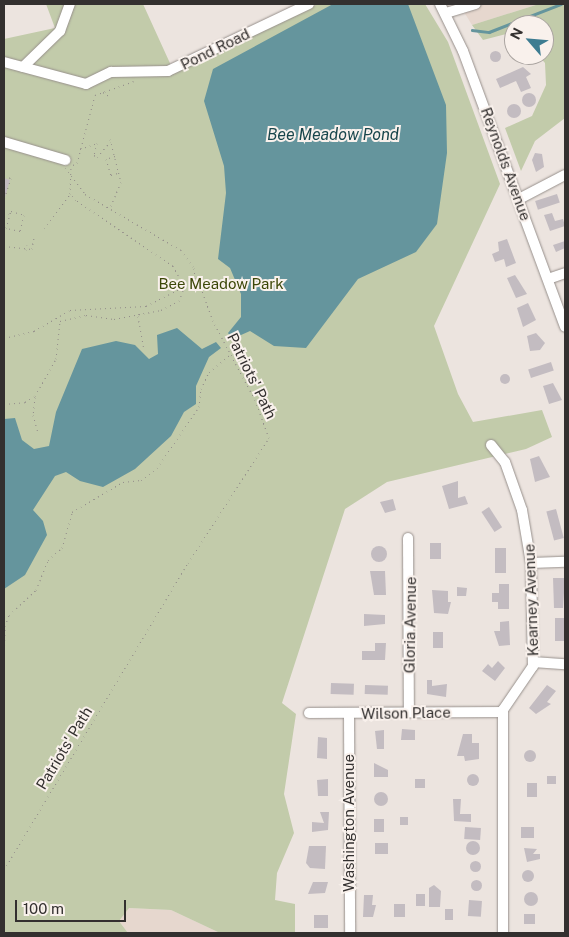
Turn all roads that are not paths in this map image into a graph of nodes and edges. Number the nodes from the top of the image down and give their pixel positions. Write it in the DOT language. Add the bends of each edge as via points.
graph roads {
  1 [pos="70,4"];
  2 [pos="309,4"];
  3 [pos="476,4"];
  4 [pos="443,8"];
  5 [pos="4,62"];
  6 [pos="22,67"];
  7 [pos="4,142"];
  8 [pos="65,160"];
  9 [pos="565,175"];
  10 [pos="519,199"];
  11 [pos="565,273"];
  12 [pos="548,279"];
  13 [pos="565,327"];
  14 [pos="491,445"];
  15 [pos="408,538"];
  16 [pos="565,562"];
  17 [pos="531,563"];
  18 [pos="533,662"];
  19 [pos="565,664"];
  20 [pos="309,712"];
  21 [pos="409,712"];
  22 [pos="503,712"];
  23 [pos="349,713"];
  24 [pos="350,933"];
  25 [pos="503,933"];
  1 -- 6 [label="street" via="60,31"];
  2 -- 6 [label="street, Pond Road" via="172,69 111,72 86,84"];
  3 -- 4 [label="street"];
  4 -- 10 [label="street, Reynolds Avenue"];
  5 -- 6 [label="street, Pond Road"];
  7 -- 8 [label="street"];
  9 -- 10 [label="street"];
  10 -- 12 [label="street, Reynolds Avenue"];
  11 -- 12 [label="street"];
  12 -- 13 [label="street, Reynolds Avenue"];
  14 -- 17 [label="street, Kearney Avenue" via="505,462 520,504"];
  15 -- 21 [label="street, Gloria Avenue"];
  16 -- 17 [label="street"];
  17 -- 18 [label="street, Kearney Avenue"];
  18 -- 19 [label="street"];
  18 -- 22 [label="street, Kearney Avenue" via="528,674 507,700"];
  20 -- 23 [label="street, Wilson Place"];
  21 -- 22 [label="street, Wilson Place"];
  21 -- 23 [label="street, Wilson Place"];
  22 -- 25 [label="street, Kearney Avenue"];
  23 -- 24 [label="street, Washington Avenue"];
}
